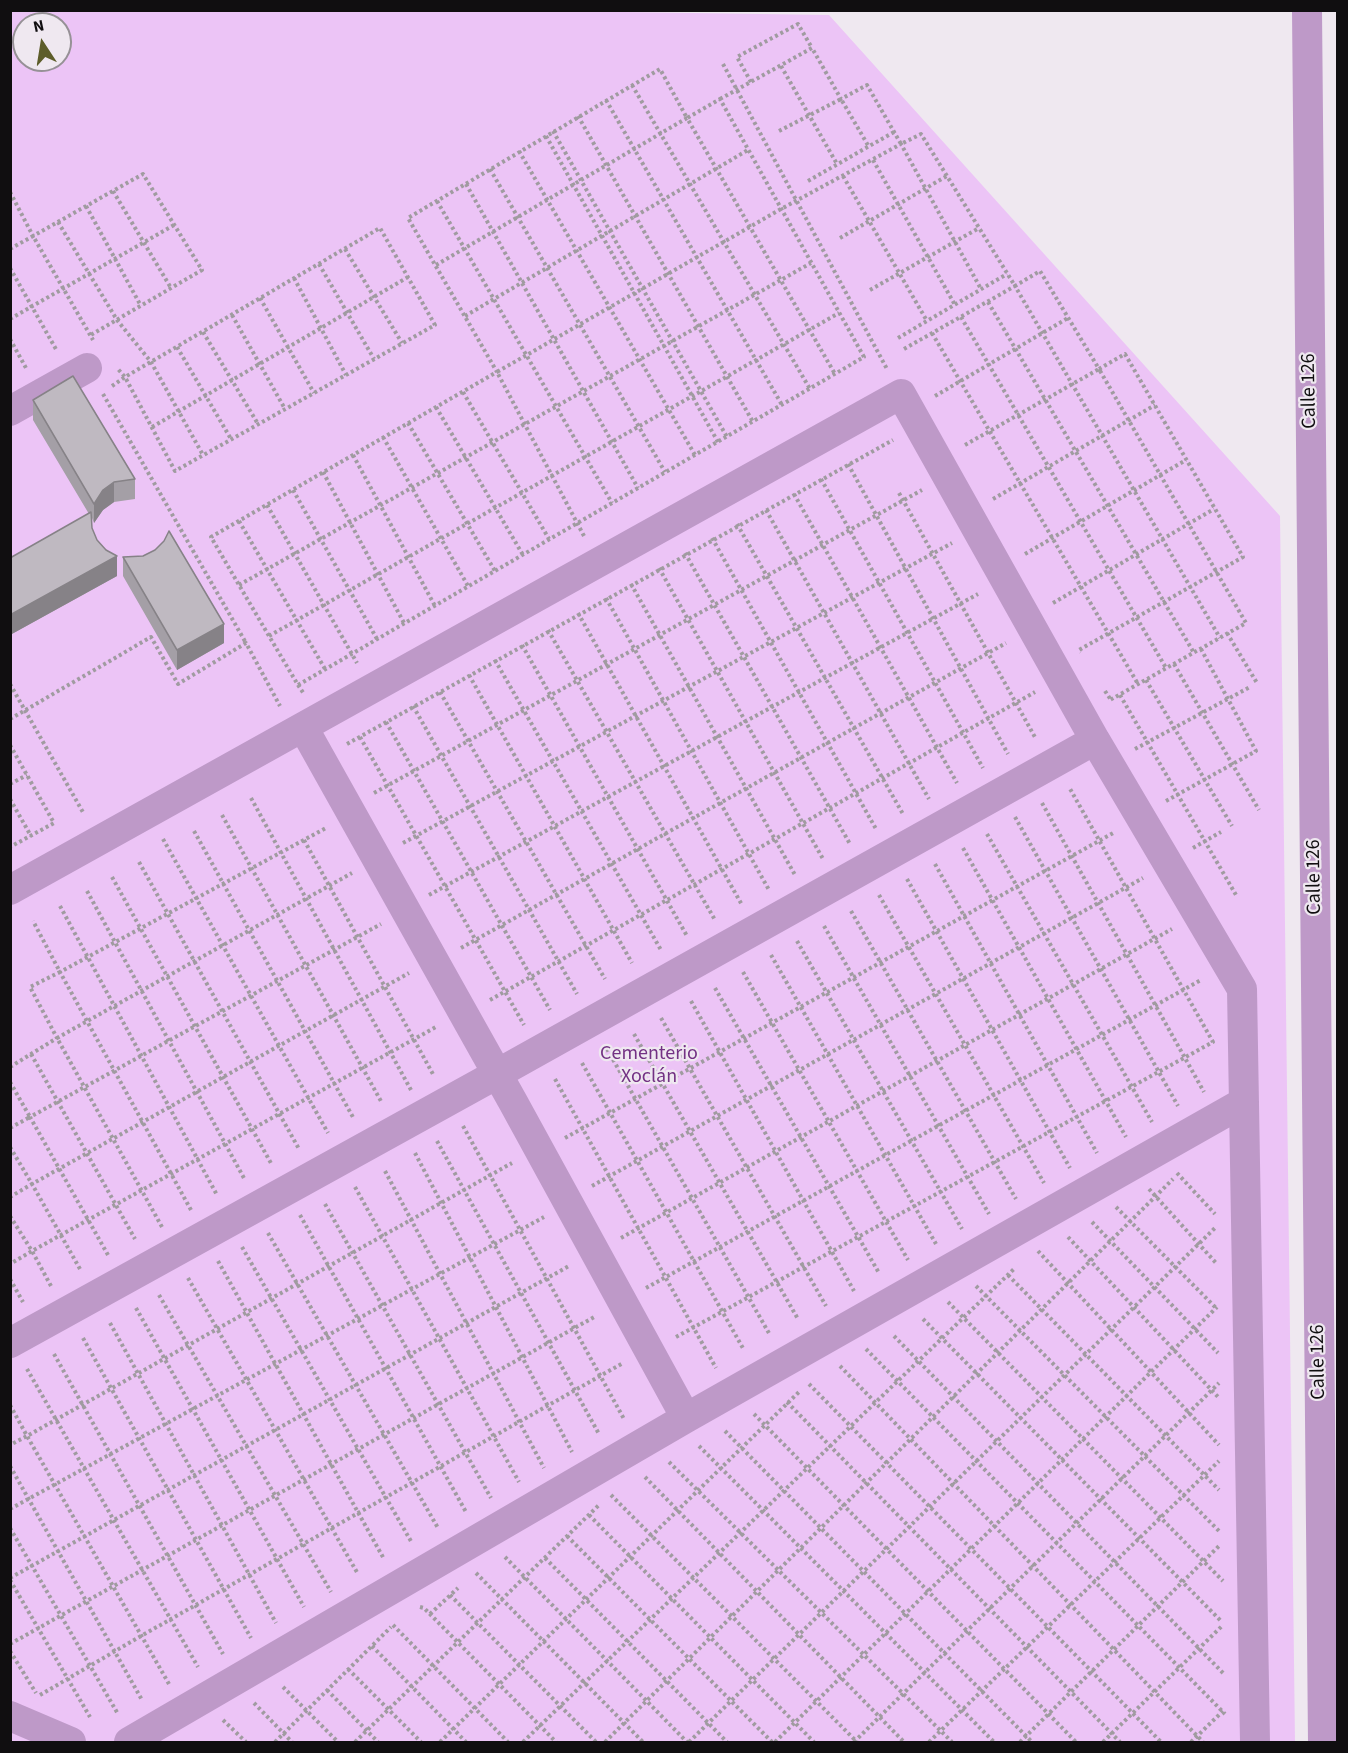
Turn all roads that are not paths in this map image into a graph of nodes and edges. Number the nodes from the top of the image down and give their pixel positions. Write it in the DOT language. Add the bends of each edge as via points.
graph roads {
  1 [pos="1306,10"];
  2 [pos="83,355"];
  3 [pos="10,411"];
  4 [pos="1325,569"];
  5 [pos="305,725"];
  6 [pos="1095,740"];
  7 [pos="10,890"];
  8 [pos="497,1074"];
  9 [pos="1244,1102"];
  10 [pos="1328,1263"];
  11 [pos="10,1343"];
  12 [pos="690,1429"];
  13 [pos="21,1708"];
  14 [pos="125,1730"];
  15 [pos="71,1743"];
  16 [pos="1255,1743"];
  17 [pos="1323,1743"];
  1 -- 4 [label="street, Calle 126"];
  2 -- 3 [label="street"];
  4 -- 10 [label="street, Calle 126"];
  5 -- 6 [label="street" via="901,394"];
  5 -- 7 [label="street"];
  5 -- 8 [label="street"];
  6 -- 8 [label="street"];
  6 -- 9 [label="street" via="1242,989"];
  8 -- 11 [label="street"];
  8 -- 12 [label="street"];
  9 -- 12 [label="street"];
  9 -- 16 [label="street" via="1243,1355 1250,1431 1253,1596 1242,1712"];
  10 -- 17 [label="street, Calle 126"];
  12 -- 14 [label="street"];
  13 -- 15 [label="street"];
}
